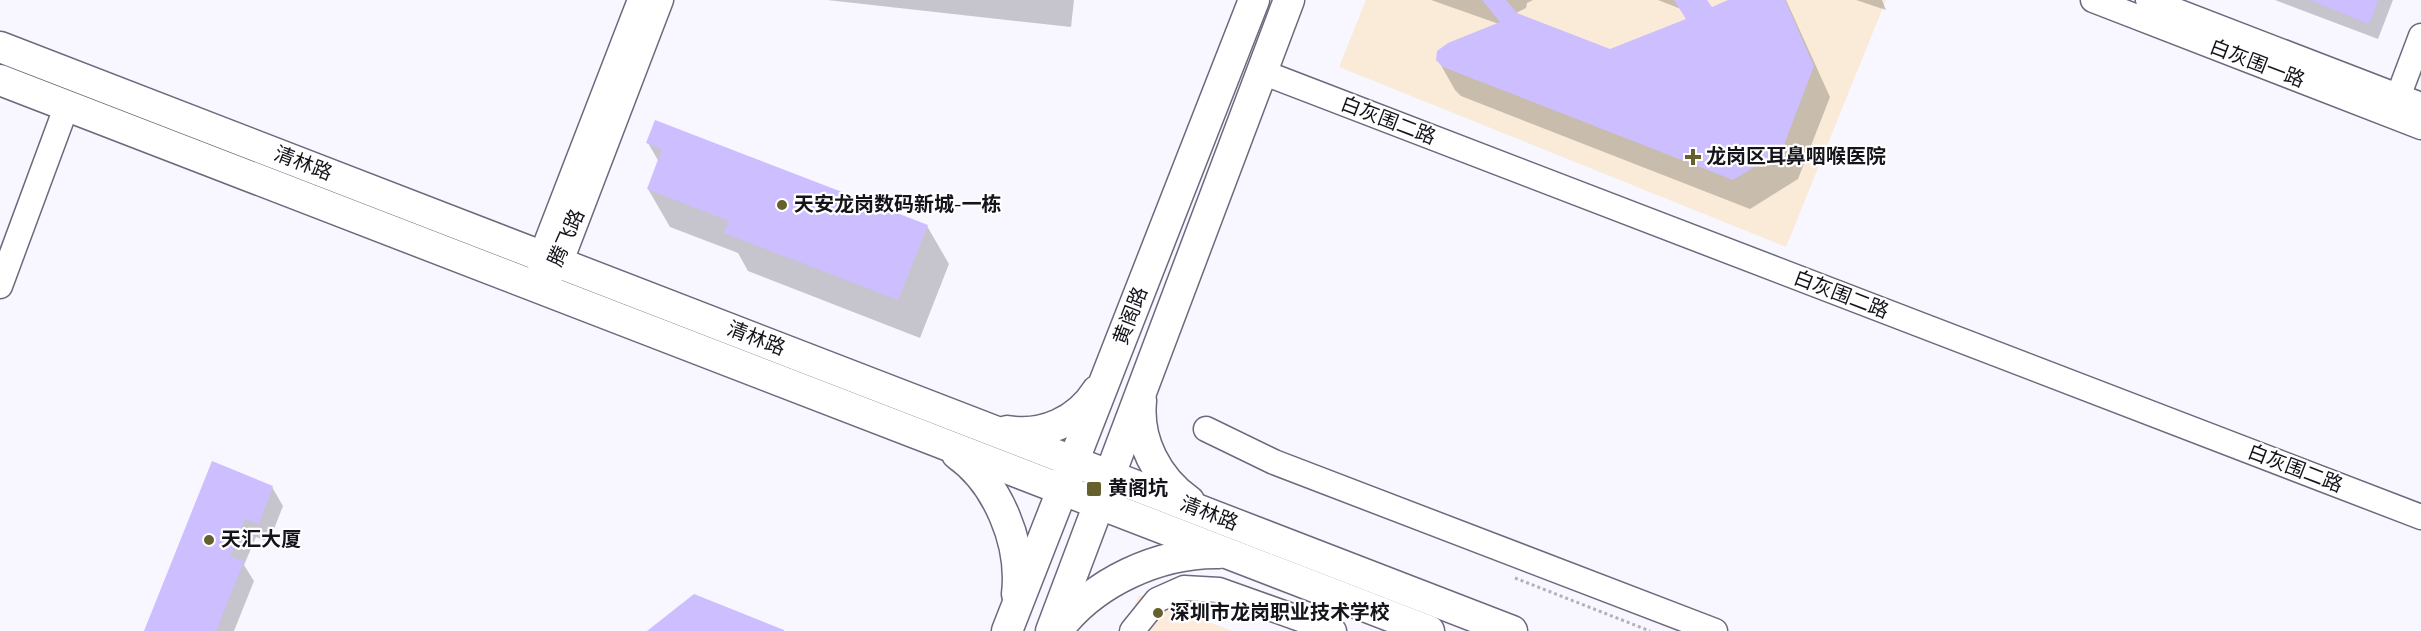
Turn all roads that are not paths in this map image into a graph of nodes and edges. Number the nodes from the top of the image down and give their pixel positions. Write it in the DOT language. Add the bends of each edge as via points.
graph roads {
  1 [pos="640,0"];
  2 [pos="661,0"];
  3 [pos="1254,0"];
  4 [pos="1289,0"];
  5 [pos="2093,0"];
  6 [pos="2148,0"];
  7 [pos="2421,36"];
  8 [pos="0,47"];
  9 [pos="1262,72"];
  10 [pos="0,80"];
  11 [pos="67,105"];
  12 [pos="2421,105"];
  13 [pos="2394,106"];
  14 [pos="2421,127"];
  15 [pos="551,260"];
  16 [pos="0,286"];
  17 [pos="539,288"];
  18 [pos="1109,373"];
  19 [pos="1142,386"];
  20 [pos="983,427"];
  21 [pos="1206,429"];
  22 [pos="942,443"];
  23 [pos="1074,462"];
  24 [pos="1109,475"];
  25 [pos="1063,490"];
  26 [pos="1098,503"];
  27 [pos="1207,513"];
  28 [pos="2421,517"];
  29 [pos="1228,554"];
  30 [pos="1377,579"];
  31 [pos="1366,607"];
  32 [pos="1011,620"];
  33 [pos="1051,631"];
  34 [pos="1057,631"];
  35 [pos="1132,631"];
  36 [pos="1334,631"];
  37 [pos="1429,631"];
  38 [pos="1512,631"];
  39 [pos="1715,631"];
  1 -- 15 [label="street, 腾飞路"];
  2 -- 15 [label="street, 腾飞路"];
  3 -- 18 [label="main road, 黄阁路"];
  4 -- 9 [label="main road, 黄阁路"];
  5 -- 13 [label="street, 白灰围一路"];
  6 -- 13 [label="street, 白灰围一路"];
  7 -- 13 [label="street"];
  8 -- 15 [label="main road, 清林路"];
  9 -- 19 [label="main road, 黄阁路"];
  9 -- 28 [label="street, 白灰围二路"];
  10 -- 11 [label="main road, 清林路"];
  11 -- 16 [label="street"];
  11 -- 17 [label="main road, 清林路"];
  12 -- 13 [label="street, 白灰围一路"];
  13 -- 14 [label="street, 白灰围一路"];
  15 -- 17 [label="street, 腾飞路"];
  15 -- 20 [label="main road, 清林路"];
  17 -- 22 [label="main road, 清林路"];
  18 -- 20 [label="main road" via="1078,413 1058,426 1035,432"];
  18 -- 23 [label="main road, 黄阁路"];
  19 -- 24 [label="main road, 黄阁路"];
  19 -- 27 [label="main road" via="1140,409 1150,457 1183,497"];
  20 -- 23 [label="main road, 清林路"];
  21 -- 39 [label="street" via="1274,462"];
  22 -- 25 [label="main road, 清林路"];
  22 -- 32 [label="main road" via="977,471 992,492 1011,534 1018,585"];
  23 -- 24 [label="main road, 清林路"];
  23 -- 25 [label="main road, 黄阁路"];
  24 -- 26 [label="main road, 黄阁路"];
  24 -- 27 [label="main road, 清林路"];
  25 -- 26 [label="main road, 清林路"];
  25 -- 32 [label="main road, 黄阁路"];
  26 -- 29 [label="main road, 清林路"];
  26 -- 33 [label="main road, 黄阁路"];
  27 -- 30 [label="main road, 清林路"];
  29 -- 31 [label="main road, 清林路"];
  29 -- 34 [label="main road" via="1200,553 1173,558 1126,575 1084,602"];
  30 -- 31 [label="main road"];
  30 -- 38 [label="main road, 清林路"];
  31 -- 37 [label="main road, 清林路"];
  35 -- 36 [label="street" via="1157,600 1184,588 1219,590"];
}
